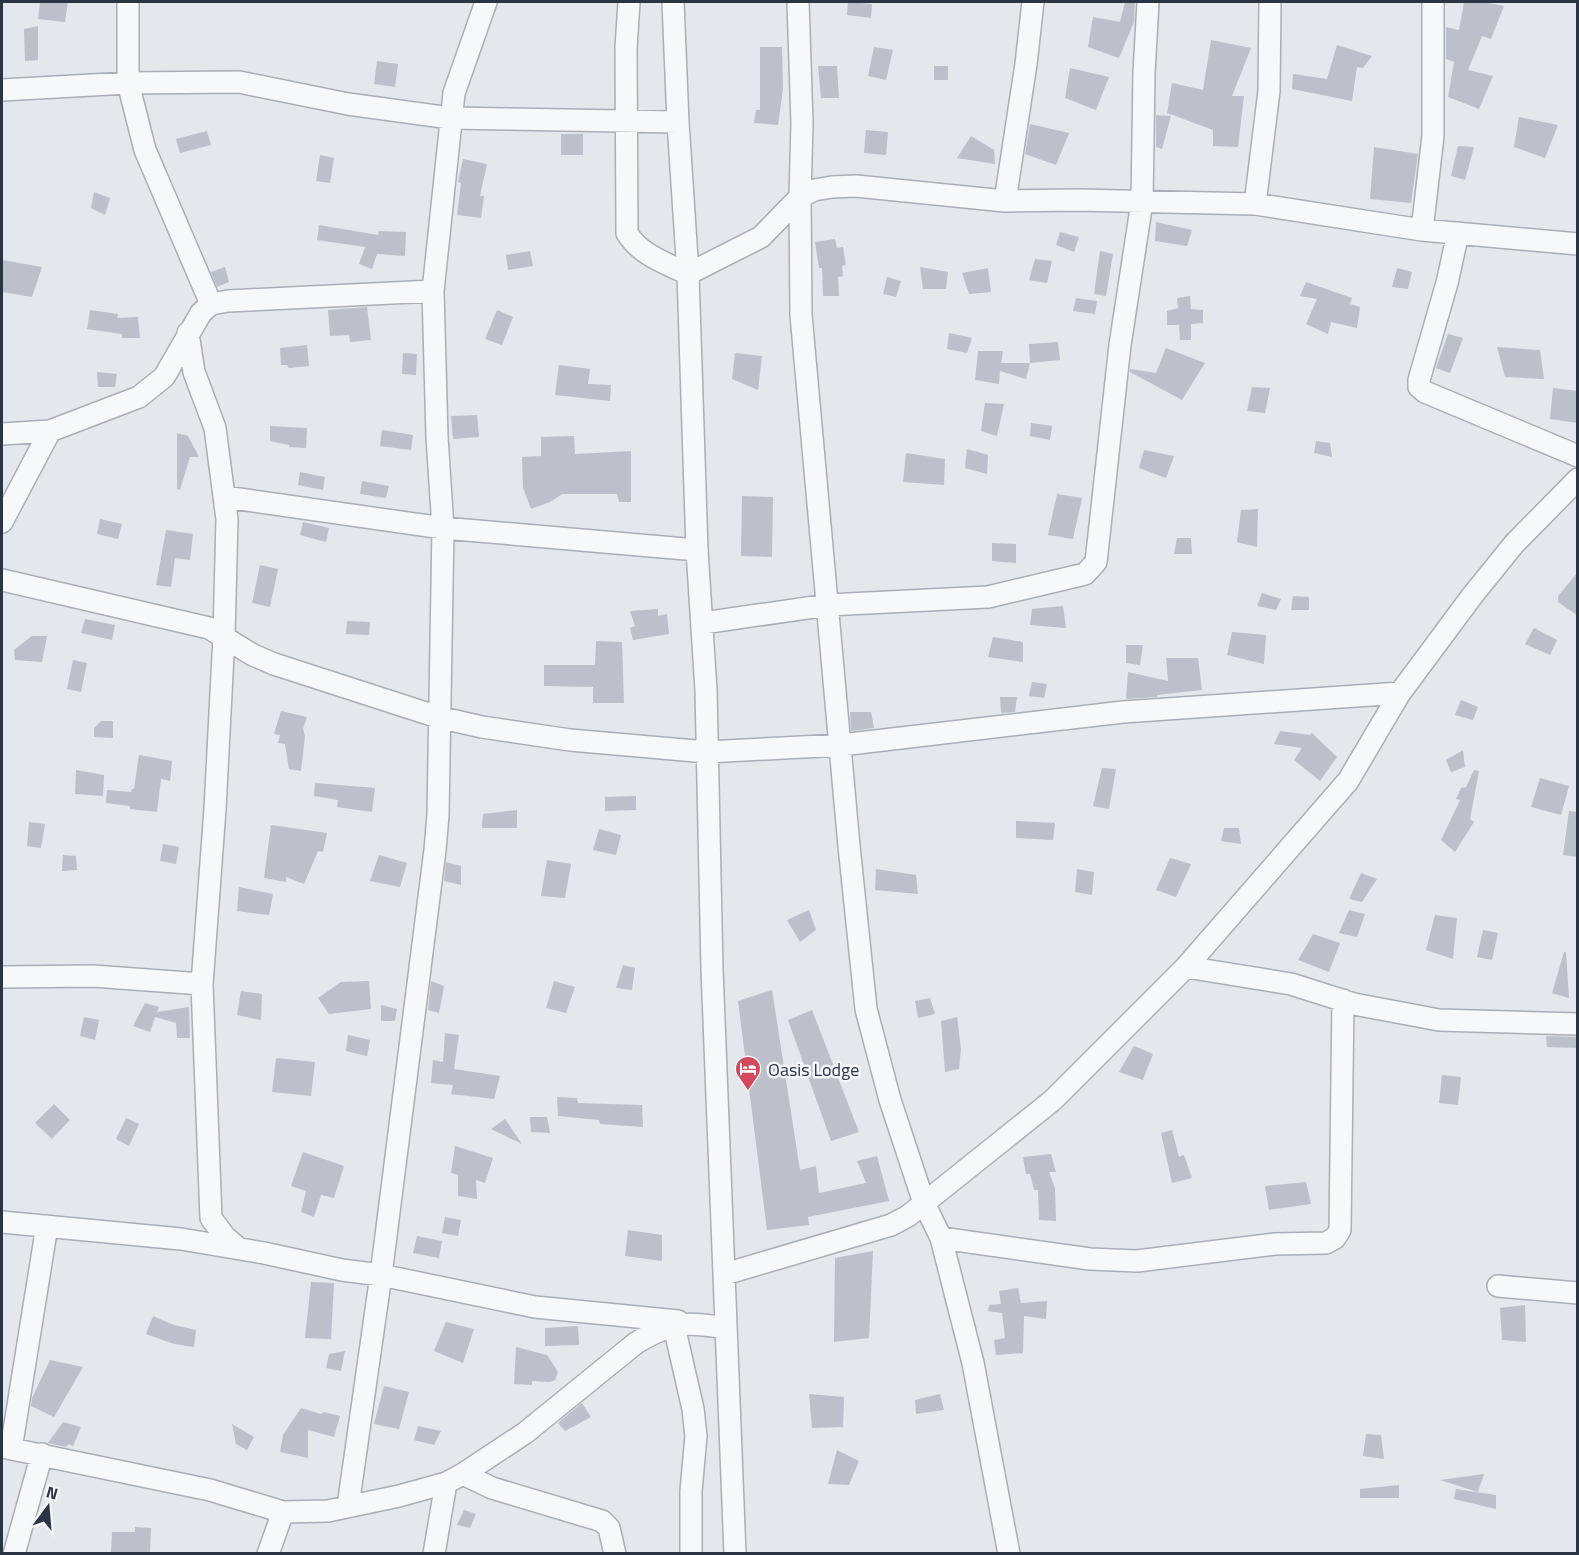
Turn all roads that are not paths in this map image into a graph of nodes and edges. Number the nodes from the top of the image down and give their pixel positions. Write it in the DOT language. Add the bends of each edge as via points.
graph roads {
  1 [pos="128,2"];
  2 [pos="486,2"];
  3 [pos="629,2"];
  4 [pos="674,2"];
  5 [pos="798,2"];
  6 [pos="1033,2"];
  7 [pos="1148,2"];
  8 [pos="1270,2"];
  9 [pos="1428,2"];
  10 [pos="1433,2"];
  11 [pos="128,82"];
  12 [pos="2,90"];
  13 [pos="450,118"];
  14 [pos="678,122"];
  15 [pos="627,123"];
  16 [pos="800,197"];
  17 [pos="1005,201"];
  18 [pos="1142,202"];
  19 [pos="1255,204"];
  20 [pos="1422,230"];
  21 [pos="1458,233"];
  22 [pos="1578,244"];
  23 [pos="688,274"];
  24 [pos="433,291"];
  25 [pos="211,304"];
  26 [pos="188,333"];
  27 [pos="50,431"];
  28 [pos="2,434"];
  29 [pos="1578,456"];
  30 [pos="1578,479"];
  31 [pos="225,497"];
  32 [pos="2,522"];
  33 [pos="443,528"];
  34 [pos="697,550"];
  35 [pos="2,580"];
  36 [pos="828,605"];
  37 [pos="703,623"];
  38 [pos="225,636"];
  39 [pos="1401,693"];
  40 [pos="438,717"];
  41 [pos="841,745"];
  42 [pos="707,752"];
  43 [pos="1186,967"];
  44 [pos="2,977"];
  45 [pos="202,984"];
  46 [pos="1343,1000"];
  47 [pos="1578,1024"];
  48 [pos="924,1203"];
  49 [pos="2,1222"];
  50 [pos="47,1226"];
  51 [pos="941,1238"];
  52 [pos="238,1248"];
  53 [pos="725,1274"];
  54 [pos="381,1275"];
  55 [pos="1498,1286"];
  56 [pos="1578,1293"];
  57 [pos="684,1324"];
  58 [pos="725,1328"];
  59 [pos="6,1448"];
  60 [pos="42,1454"];
  61 [pos="454,1479"];
  62 [pos="348,1506"];
  63 [pos="283,1512"];
  64 [pos="14,1554"];
  65 [pos="268,1554"];
  66 [pos="434,1554"];
  67 [pos="615,1554"];
  68 [pos="691,1554"];
  69 [pos="735,1554"];
  70 [pos="1009,1554"];
  1 -- 11 [label="street"];
  2 -- 13 [label="street" via="457,84"];
  3 -- 15 [label="street"];
  4 -- 14 [label="street"];
  5 -- 16 [label="street"];
  6 -- 17 [label="street"];
  7 -- 18 [label="street"];
  8 -- 19 [label="street" via="1269,91"];
  9 -- 10 [label="street"];
  10 -- 20 [label="street" via="1432,136"];
  11 -- 12 [label="street"];
  11 -- 13 [label="street" via="239,82 348,104"];
  11 -- 25 [label="street" via="145,150"];
  13 -- 15 [label="street"];
  13 -- 24 [label="street"];
  14 -- 15 [label="street"];
  14 -- 23 [label="street"];
  15 -- 23 [label="street" via="627,233 646,253"];
  16 -- 17 [label="street" via="814,190 856,186"];
  16 -- 23 [label="street" via="761,237"];
  16 -- 36 [label="street" via="801,315"];
  17 -- 18 [label="street"];
  18 -- 19 [label="street"];
  18 -- 36 [label="street" via="1120,345 1096,562 1091,570 988,597"];
  19 -- 20 [label="street"];
  20 -- 21 [label="street"];
  21 -- 22 [label="street"];
  21 -- 29 [label="street" via="1419,387"];
  23 -- 34 [label="street"];
  24 -- 25 [label="street"];
  24 -- 33 [label="street"];
  25 -- 26 [label="street"];
  26 -- 27 [label="street" via="164,377 139,397"];
  26 -- 31 [label="street" via="194,372 214,428"];
  27 -- 28 [label="street"];
  27 -- 32 [label="street"];
  30 -- 39 [label="street" via="1507,553"];
  31 -- 33 [label="street"];
  31 -- 38 [label="street"];
  33 -- 34 [label="street"];
  33 -- 40 [label="street"];
  34 -- 37 [label="street"];
  35 -- 38 [label="street" via="188,622"];
  36 -- 37 [label="street"];
  36 -- 41 [label="street"];
  37 -- 42 [label="street"];
  38 -- 40 [label="street" via="274,664"];
  38 -- 45 [label="street"];
  39 -- 41 [label="street" via="1123,712"];
  39 -- 43 [label="street" via="1348,781"];
  40 -- 42 [label="street" via="570,740"];
  40 -- 54 [label="street" via="435,850"];
  41 -- 42 [label="street"];
  41 -- 48 [label="street" via="866,1009 890,1100"];
  42 -- 53 [label="street"];
  43 -- 46 [label="street" via="1291,984"];
  43 -- 48 [label="street" via="1053,1100"];
  44 -- 45 [label="street" via="93,976"];
  45 -- 52 [label="street" via="211,1218"];
  46 -- 47 [label="street" via="1439,1020"];
  46 -- 51 [label="street" via="1340,1230 1326,1244 1275,1244 1137,1261 1090,1259"];
  48 -- 51 [label="street"];
  48 -- 53 [label="street" via="891,1225"];
  49 -- 50 [label="street"];
  50 -- 52 [label="street"];
  50 -- 59 [label="street"];
  51 -- 70 [label="street" via="973,1363"];
  52 -- 54 [label="street"];
  53 -- 58 [label="street"];
  54 -- 57 [label="street" via="535,1307"];
  54 -- 62 [label="street"];
  55 -- 56 [label="street"];
  57 -- 58 [label="street"];
  57 -- 61 [label="street" via="636,1343 525,1433"];
  57 -- 68 [label="street" via="696,1436"];
  58 -- 69 [label="street"];
  59 -- 60 [label="street"];
  60 -- 63 [label="street" via="210,1490"];
  60 -- 64 [label="street"];
  61 -- 62 [label="street"];
  61 -- 66 [label="street"];
  61 -- 67 [label="street" via="602,1521 609,1528"];
  62 -- 63 [label="street" via="328,1511"];
  63 -- 65 [label="street"];
}
